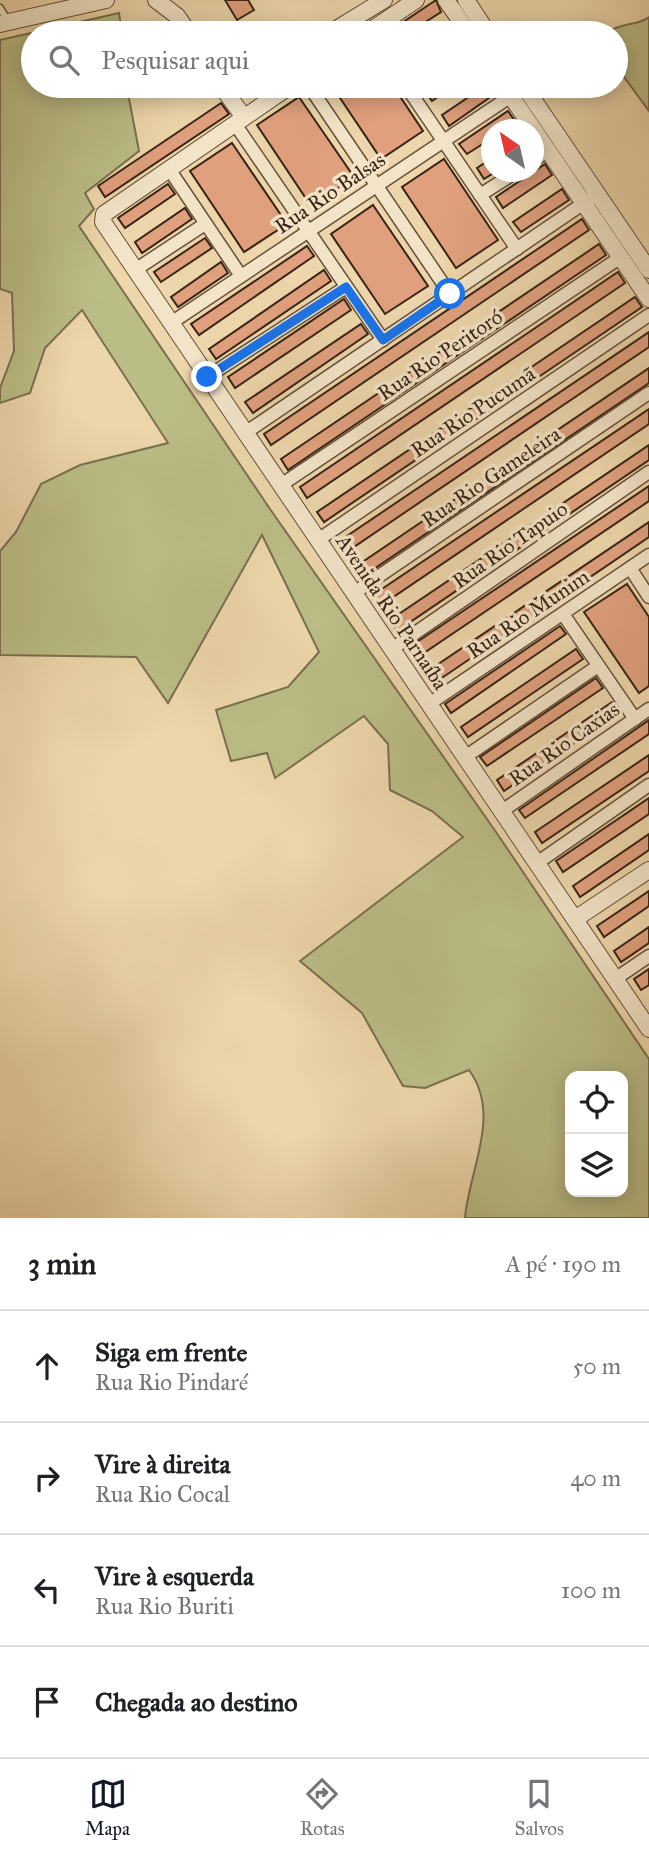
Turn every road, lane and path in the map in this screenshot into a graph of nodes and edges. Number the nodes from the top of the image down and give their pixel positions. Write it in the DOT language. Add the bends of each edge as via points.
graph roads {
  1 [pos="106,0"];
  2 [pos="156,0"];
  3 [pos="384,0"];
  4 [pos="416,0"];
  5 [pos="446,0"];
  6 [pos="466,0"];
  7 [pos="59,5"];
  8 [pos="3,18"];
  9 [pos="181,21"];
  10 [pos="350,21"];
  11 [pos="386,21"];
  12 [pos="461,21"];
  13 [pos="480,21"];
  14 [pos="227,98"];
  15 [pos="272,98"];
  16 [pos="317,98"];
  17 [pos="414,98"];
  18 [pos="501,98"];
  19 [pos="518,98"];
  20 [pos="519,98"];
  21 [pos="239,120"];
  22 [pos="443,141"];
  23 [pos="548,150"];
  24 [pos="544,153"];
  25 [pos="169,169"];
  26 [pos="500,182"];
  27 [pos="377,185"];
  28 [pos="480,195"];
  29 [pos="591,199"];
  30 [pos="205,224"];
  31 [pos="308,232"];
  32 [pos="517,249"];
  33 [pos="621,257"];
  34 [pos="135,270"];
  35 [pos="649,270"];
  36 [pos="241,276"];
  37 [pos="346,287"];
  38 [pos="450,294"];
  39 [pos="649,299"];
  40 [pos="649,315"];
  41 [pos="171,323"];
  42 [pos="383,340"];
  43 [pos="207,377"];
  44 [pos="649,393"];
  45 [pos="245,433"];
  46 [pos="649,472"];
  47 [pos="281,485"];
  48 [pos="318,540"];
  49 [pos="649,555"];
  50 [pos="630,568"];
  51 [pos="354,593"];
  52 [pos="649,597"];
  53 [pos="563,614"];
  54 [pos="392,649"];
  55 [pos="598,666"];
  56 [pos="429,704"];
  57 [pos="649,709"];
  58 [pos="635,719"];
  59 [pos="465,757"];
  60 [pos="649,785"];
  61 [pos="502,811"];
  62 [pos="537,863"];
  63 [pos="649,870"];
  64 [pos="575,919"];
  65 [pos="649,957"];
  66 [pos="615,979"];
  67 [pos="649,1029"];
  1 -- 7 [label="street"];
  2 -- 9 [label="street"];
  3 -- 10 [label="street"];
  4 -- 11 [label="street"];
  5 -- 12 [label="street"];
  6 -- 13 [label="street"];
  7 -- 8 [label="street"];
  14 -- 21 [label="street"];
  15 -- 21 [label="street"];
  16 -- 27 [label="street"];
  17 -- 22 [label="street"];
  18 -- 22 [label="street, Rua Rio Balsas"];
  19 -- 23 [label="street"];
  20 -- 29 [label="street"];
  21 -- 25 [label="street"];
  21 -- 31 [label="street"];
  22 -- 27 [label="street, Rua Rio Balsas"];
  22 -- 28 [label="street"];
  23 -- 24 [label="street"];
  23 -- 29 [label="street"];
  25 -- 30 [label="street"];
  25 -- 34 [label="street, Avenida Rio Parnaíba" via="102,218"];
  26 -- 28 [label="street"];
  27 -- 31 [label="street, Rua Rio Balsas"];
  27 -- 38 [label="street"];
  28 -- 32 [label="street"];
  29 -- 32 [label="street"];
  29 -- 33 [label="street"];
  29 -- 35 [label="street"];
  30 -- 34 [label="street"];
  30 -- 36 [label="street"];
  31 -- 36 [label="street, Rua Rio Balsas"];
  31 -- 37 [label="street"];
  32 -- 38 [label="street"];
  33 -- 39 [label="street"];
  33 -- 47 [label="street, Rua Rio Peritoró"];
  34 -- 41 [label="street, Avenida Rio Parnaíba"];
  36 -- 41 [label="street, Rua Rio Balsas"];
  37 -- 42 [label="street"];
  37 -- 43 [label="street"];
  38 -- 42 [label="street"];
  40 -- 48 [label="street, Rua Rio Pucumã"];
  41 -- 43 [label="street, Avenida Rio Parnaíba"];
  42 -- 45 [label="street"];
  43 -- 45 [label="street, Avenida Rio Parnaíba"];
  44 -- 51 [label="street, Rua Rio Gameleira"];
  45 -- 47 [label="street, Avenida Rio Parnaíba"];
  46 -- 54 [label="street, Rua Rio Tapuio"];
  47 -- 48 [label="street, Avenida Rio Parnaíba"];
  48 -- 51 [label="street, Avenida Rio Parnaíba"];
  49 -- 50 [label="street, Rua Rio Munim"];
  50 -- 52 [label="street"];
  50 -- 53 [label="street, Rua Rio Munim"];
  51 -- 54 [label="street, Avenida Rio Parnaíba"];
  53 -- 55 [label="street"];
  53 -- 56 [label="street, Rua Rio Munim"];
  54 -- 56 [label="street, Avenida Rio Parnaíba"];
  55 -- 58 [label="street"];
  55 -- 59 [label="street"];
  56 -- 59 [label="street, Avenida Rio Parnaíba"];
  57 -- 58 [label="street, Rua Rio Caxias"];
  58 -- 61 [label="street, Rua Rio Caxias"];
  59 -- 61 [label="street, Avenida Rio Parnaíba"];
  60 -- 62 [label="street"];
  61 -- 62 [label="street, Avenida Rio Parnaíba"];
  62 -- 64 [label="street, Avenida Rio Parnaíba"];
  63 -- 64 [label="street"];
  64 -- 66 [label="street, Avenida Rio Parnaíba"];
  65 -- 66 [label="street"];
  66 -- 67 [label="street, Avenida Rio Parnaíba"];
}
